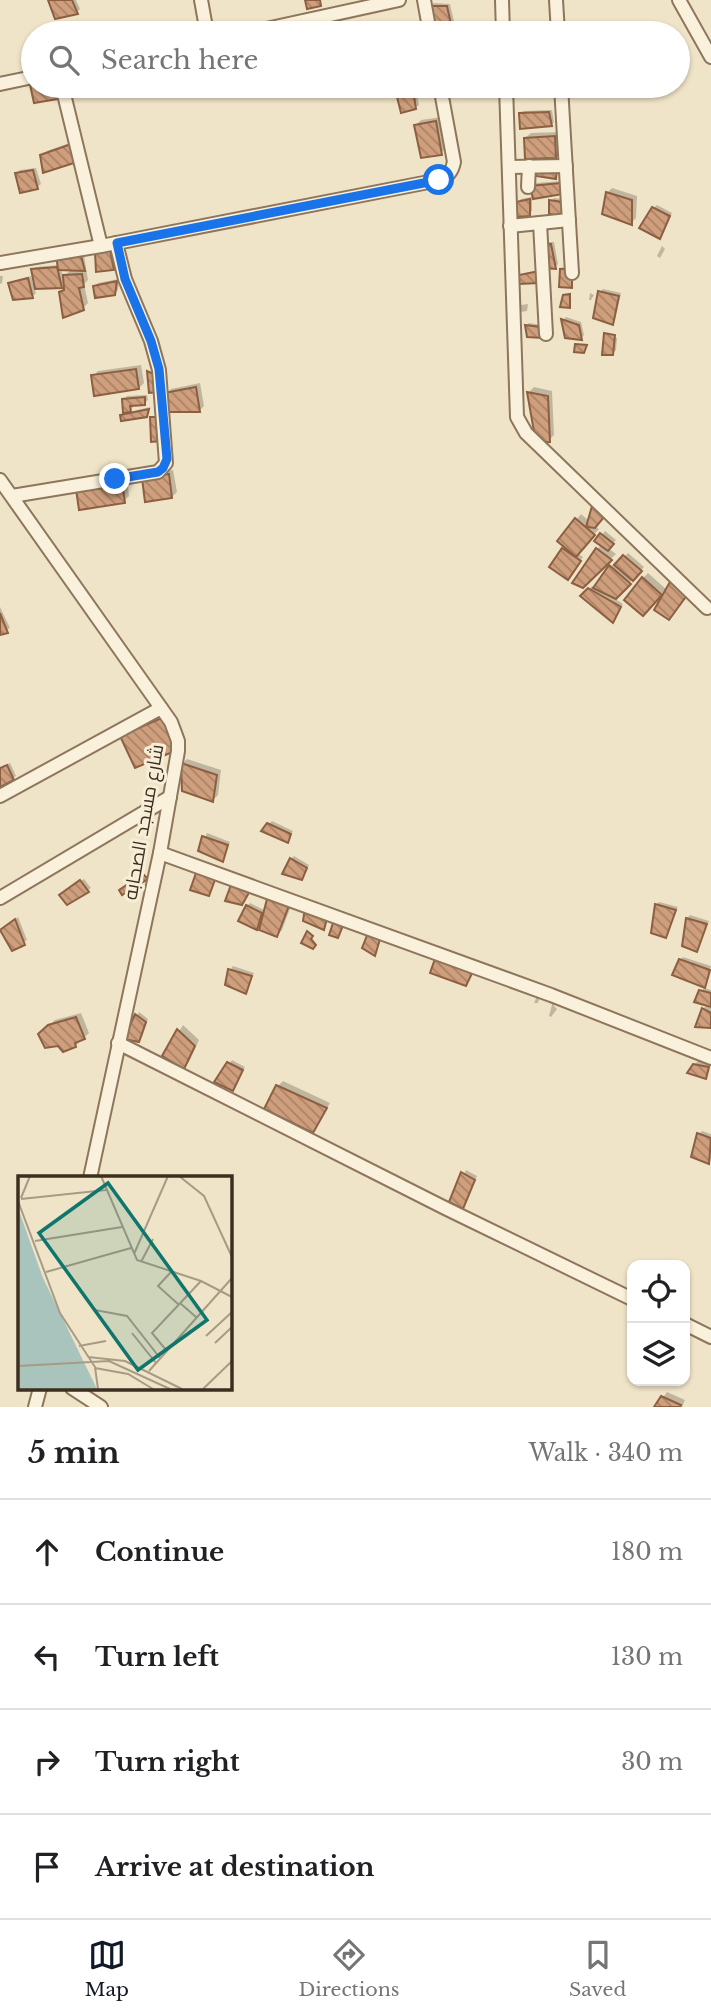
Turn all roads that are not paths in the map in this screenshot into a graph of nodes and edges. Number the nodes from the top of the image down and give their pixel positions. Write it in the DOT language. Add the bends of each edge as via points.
graph roads {
  1 [pos="201,0"];
  2 [pos="399,0"];
  3 [pos="424,0"];
  4 [pos="502,0"];
  5 [pos="555,0"];
  6 [pos="679,0"];
  7 [pos="205,21"];
  8 [pos="303,21"];
  9 [pos="428,21"];
  10 [pos="503,21"];
  11 [pos="557,21"];
  12 [pos="711,57"];
  13 [pos="21,80"];
  14 [pos="0,84"];
  15 [pos="65,98"];
  16 [pos="442,98"];
  17 [pos="506,98"];
  18 [pos="562,98"];
  19 [pos="529,166"];
  20 [pos="566,166"];
  21 [pos="509,167"];
  22 [pos="528,187"];
  23 [pos="569,220"];
  24 [pos="540,223"];
  25 [pos="510,226"];
  26 [pos="117,243"];
  27 [pos="102,246"];
  28 [pos="0,263"];
  29 [pos="572,273"];
  30 [pos="546,334"];
  31 [pos="0,480"];
  32 [pos="12,496"];
  33 [pos="707,608"];
  34 [pos="161,708"];
  35 [pos="0,796"];
  36 [pos="170,797"];
  37 [pos="160,853"];
  38 [pos="0,898"];
  39 [pos="118,1043"];
  40 [pos="711,1058"];
  41 [pos="90,1176"];
  42 [pos="627,1297"];
  43 [pos="690,1326"];
  44 [pos="711,1337"];
  45 [pos="39,1390"];
  46 [pos="75,1390"];
  47 [pos="35,1407"];
  48 [pos="101,1407"];
  1 -- 7 [label="street"];
  2 -- 8 [label="street"];
  3 -- 9 [label="street"];
  4 -- 10 [label="street"];
  5 -- 11 [label="street"];
  6 -- 12 [label="street"];
  13 -- 14 [label="street"];
  15 -- 27 [label="street"];
  16 -- 26 [label="street" via="454,162 448,176"];
  17 -- 21 [label="street"];
  18 -- 20 [label="street"];
  19 -- 20 [label="street"];
  19 -- 21 [label="street"];
  19 -- 22 [label="street"];
  20 -- 23 [label="street"];
  21 -- 25 [label="street"];
  23 -- 24 [label="street"];
  23 -- 29 [label="street"];
  24 -- 25 [label="street"];
  24 -- 30 [label="street"];
  25 -- 33 [label="street" via="516,404 521,425"];
  26 -- 27 [label="street"];
  26 -- 32 [label="street" via="125,279 159,369 166,463 158,472"];
  27 -- 28 [label="street"];
  31 -- 32 [label="street, شارع مسجد الصحابه"];
  32 -- 34 [label="street, شارع مسجد الصحابه"];
  34 -- 35 [label="street"];
  34 -- 36 [label="street, شارع مسجد الصحابه" via="178,741"];
  36 -- 37 [label="street, شارع مسجد الصحابه"];
  36 -- 38 [label="street"];
  37 -- 39 [label="street, شارع مسجد الصحابه"];
  37 -- 40 [label="street"];
  39 -- 41 [label="street, شارع مسجد الصحابه"];
  39 -- 42 [label="street"];
  43 -- 44 [label="street"];
  45 -- 47 [label="street"];
  46 -- 48 [label="street"];
}
